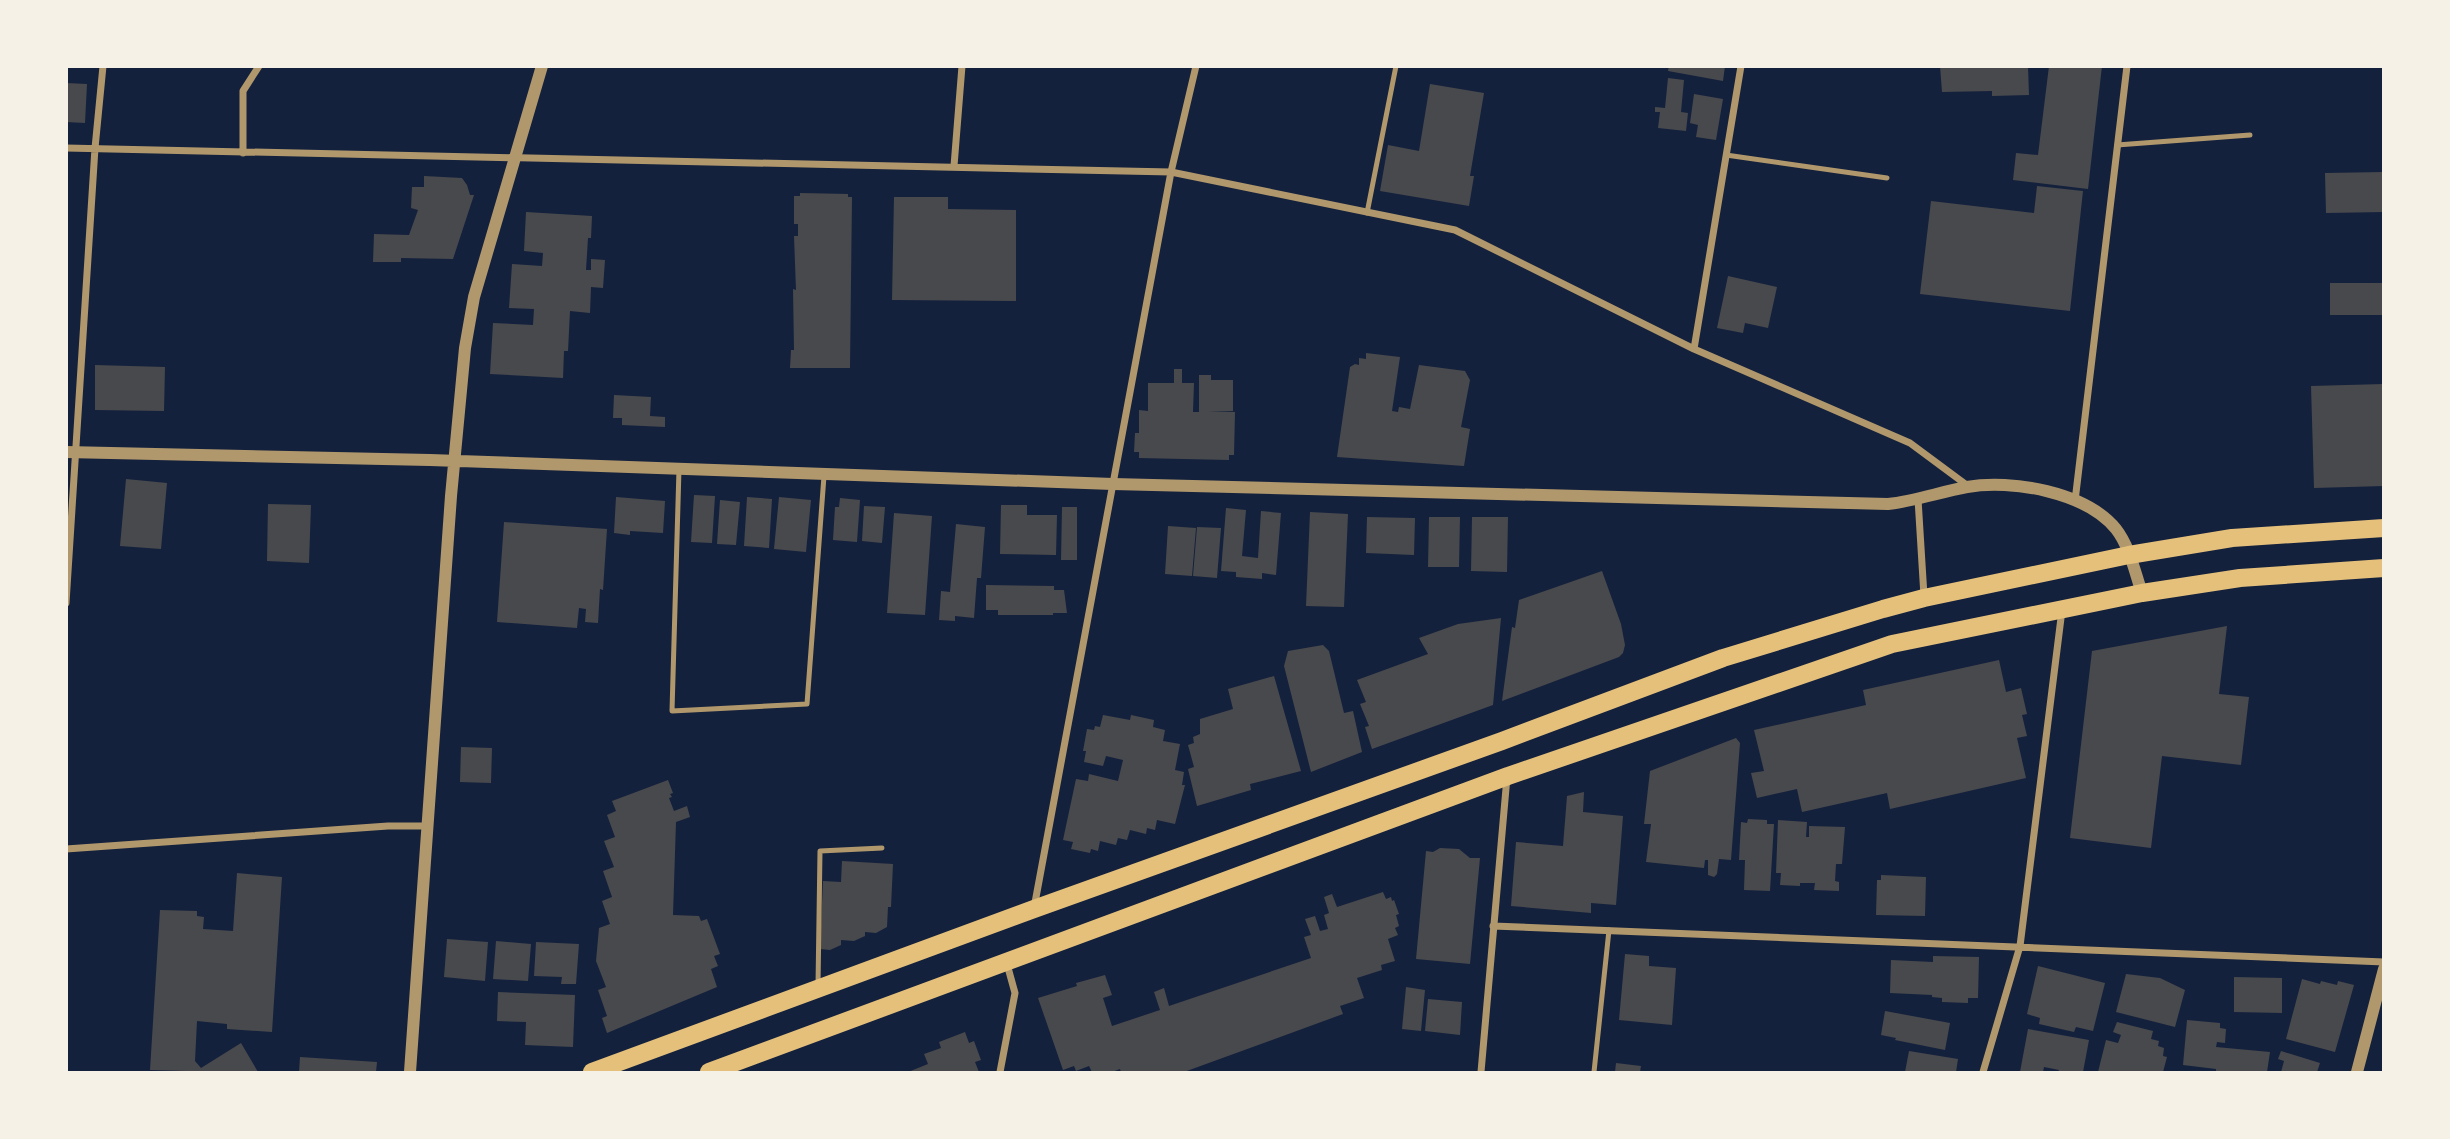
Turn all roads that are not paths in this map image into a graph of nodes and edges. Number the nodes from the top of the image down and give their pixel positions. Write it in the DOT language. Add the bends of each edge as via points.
graph roads {
  1 [pos="103,66"];
  2 [pos="259,66"];
  3 [pos="542,66"];
  4 [pos="962,66"];
  5 [pos="1196,66"];
  6 [pos="1396,66"];
  7 [pos="1741,66"];
  8 [pos="2127,66"];
  9 [pos="2250,135"];
  10 [pos="2118,145"];
  11 [pos="66,148"];
  12 [pos="95,148"];
  13 [pos="243,153"];
  14 [pos="1726,155"];
  15 [pos="516,156"];
  16 [pos="954,166"];
  17 [pos="1171,172"];
  18 [pos="1887,178"];
  19 [pos="1367,213"];
  20 [pos="1693,349"];
  21 [pos="72,452"];
  22 [pos="454,462"];
  23 [pos="679,469"];
  24 [pos="824,474"];
  25 [pos="1113,484"];
  26 [pos="1968,486"];
  27 [pos="1918,499"];
  28 [pos="2075,501"];
  29 [pos="2384,528"];
  30 [pos="2129,555"];
  31 [pos="2384,568"];
  32 [pos="2142,593"];
  33 [pos="1924,598"];
  34 [pos="66,603"];
  35 [pos="2062,610"];
  36 [pos="1507,776"];
  37 [pos="428,826"];
  38 [pos="881,848"];
  39 [pos="66,849"];
  40 [pos="1034,909"];
  41 [pos="1493,926"];
  42 [pos="1609,930"];
  43 [pos="2020,946"];
  44 [pos="1006,961"];
  45 [pos="2384,962"];
  46 [pos="2384,969"];
  47 [pos="818,989"];
  48 [pos="410,1073"];
  49 [pos="592,1073"];
  50 [pos="709,1073"];
  51 [pos="1000,1073"];
  52 [pos="1481,1073"];
  53 [pos="1594,1073"];
  54 [pos="1983,1073"];
  55 [pos="2357,1073"];
  1 -- 12 [label="street"];
  2 -- 13 [label="street" via="243,91"];
  3 -- 15 [label="street"];
  4 -- 16 [label="street"];
  5 -- 17 [label="street"];
  6 -- 19 [label="lane"];
  7 -- 14 [label="street"];
  8 -- 10 [label="street"];
  9 -- 10 [label="lane"];
  10 -- 28 [label="street"];
  11 -- 12 [label="street"];
  12 -- 13 [label="street"];
  12 -- 21 [label="street"];
  13 -- 15 [label="street"];
  14 -- 18 [label="lane"];
  14 -- 20 [label="street"];
  15 -- 16 [label="street"];
  15 -- 22 [label="street" via="474,297"];
  16 -- 17 [label="street"];
  17 -- 19 [label="street"];
  17 -- 25 [label="street"];
  19 -- 20 [label="street" via="1455,230"];
  20 -- 26 [label="street" via="1910,443"];
  21 -- 22 [label="street"];
  21 -- 34 [label="street"];
  22 -- 23 [label="street"];
  22 -- 37 [label="street"];
  23 -- 24 [label="street"];
  23 -- 24 [label="lane" via="672,711 807,704"];
  24 -- 25 [label="street"];
  25 -- 27 [label="street" via="1888,504"];
  25 -- 40 [label="street"];
  26 -- 27 [label="street"];
  26 -- 28 [label="street" via="2024,487"];
  27 -- 33 [label="street"];
  28 -- 30 [label="street" via="2116,529"];
  29 -- 30 [label="main road" via="2232,538"];
  30 -- 32 [label="street"];
  30 -- 33 [label="main road"];
  31 -- 32 [label="main road" via="2240,578"];
  32 -- 35 [label="main road"];
  33 -- 40 [label="main road" via="1723,658"];
  35 -- 36 [label="main road" via="1892,644"];
  35 -- 43 [label="street"];
  36 -- 41 [label="street"];
  36 -- 44 [label="main road"];
  37 -- 39 [label="street"];
  37 -- 48 [label="street"];
  38 -- 47 [label="lane" via="820,851"];
  40 -- 47 [label="main road"];
  41 -- 42 [label="street"];
  41 -- 52 [label="street"];
  42 -- 43 [label="street"];
  42 -- 53 [label="lane"];
  43 -- 45 [label="street"];
  43 -- 54 [label="street"];
  44 -- 50 [label="main road"];
  44 -- 51 [label="street" via="1015,993"];
  46 -- 55 [label="street"];
  47 -- 49 [label="main road"];
}
